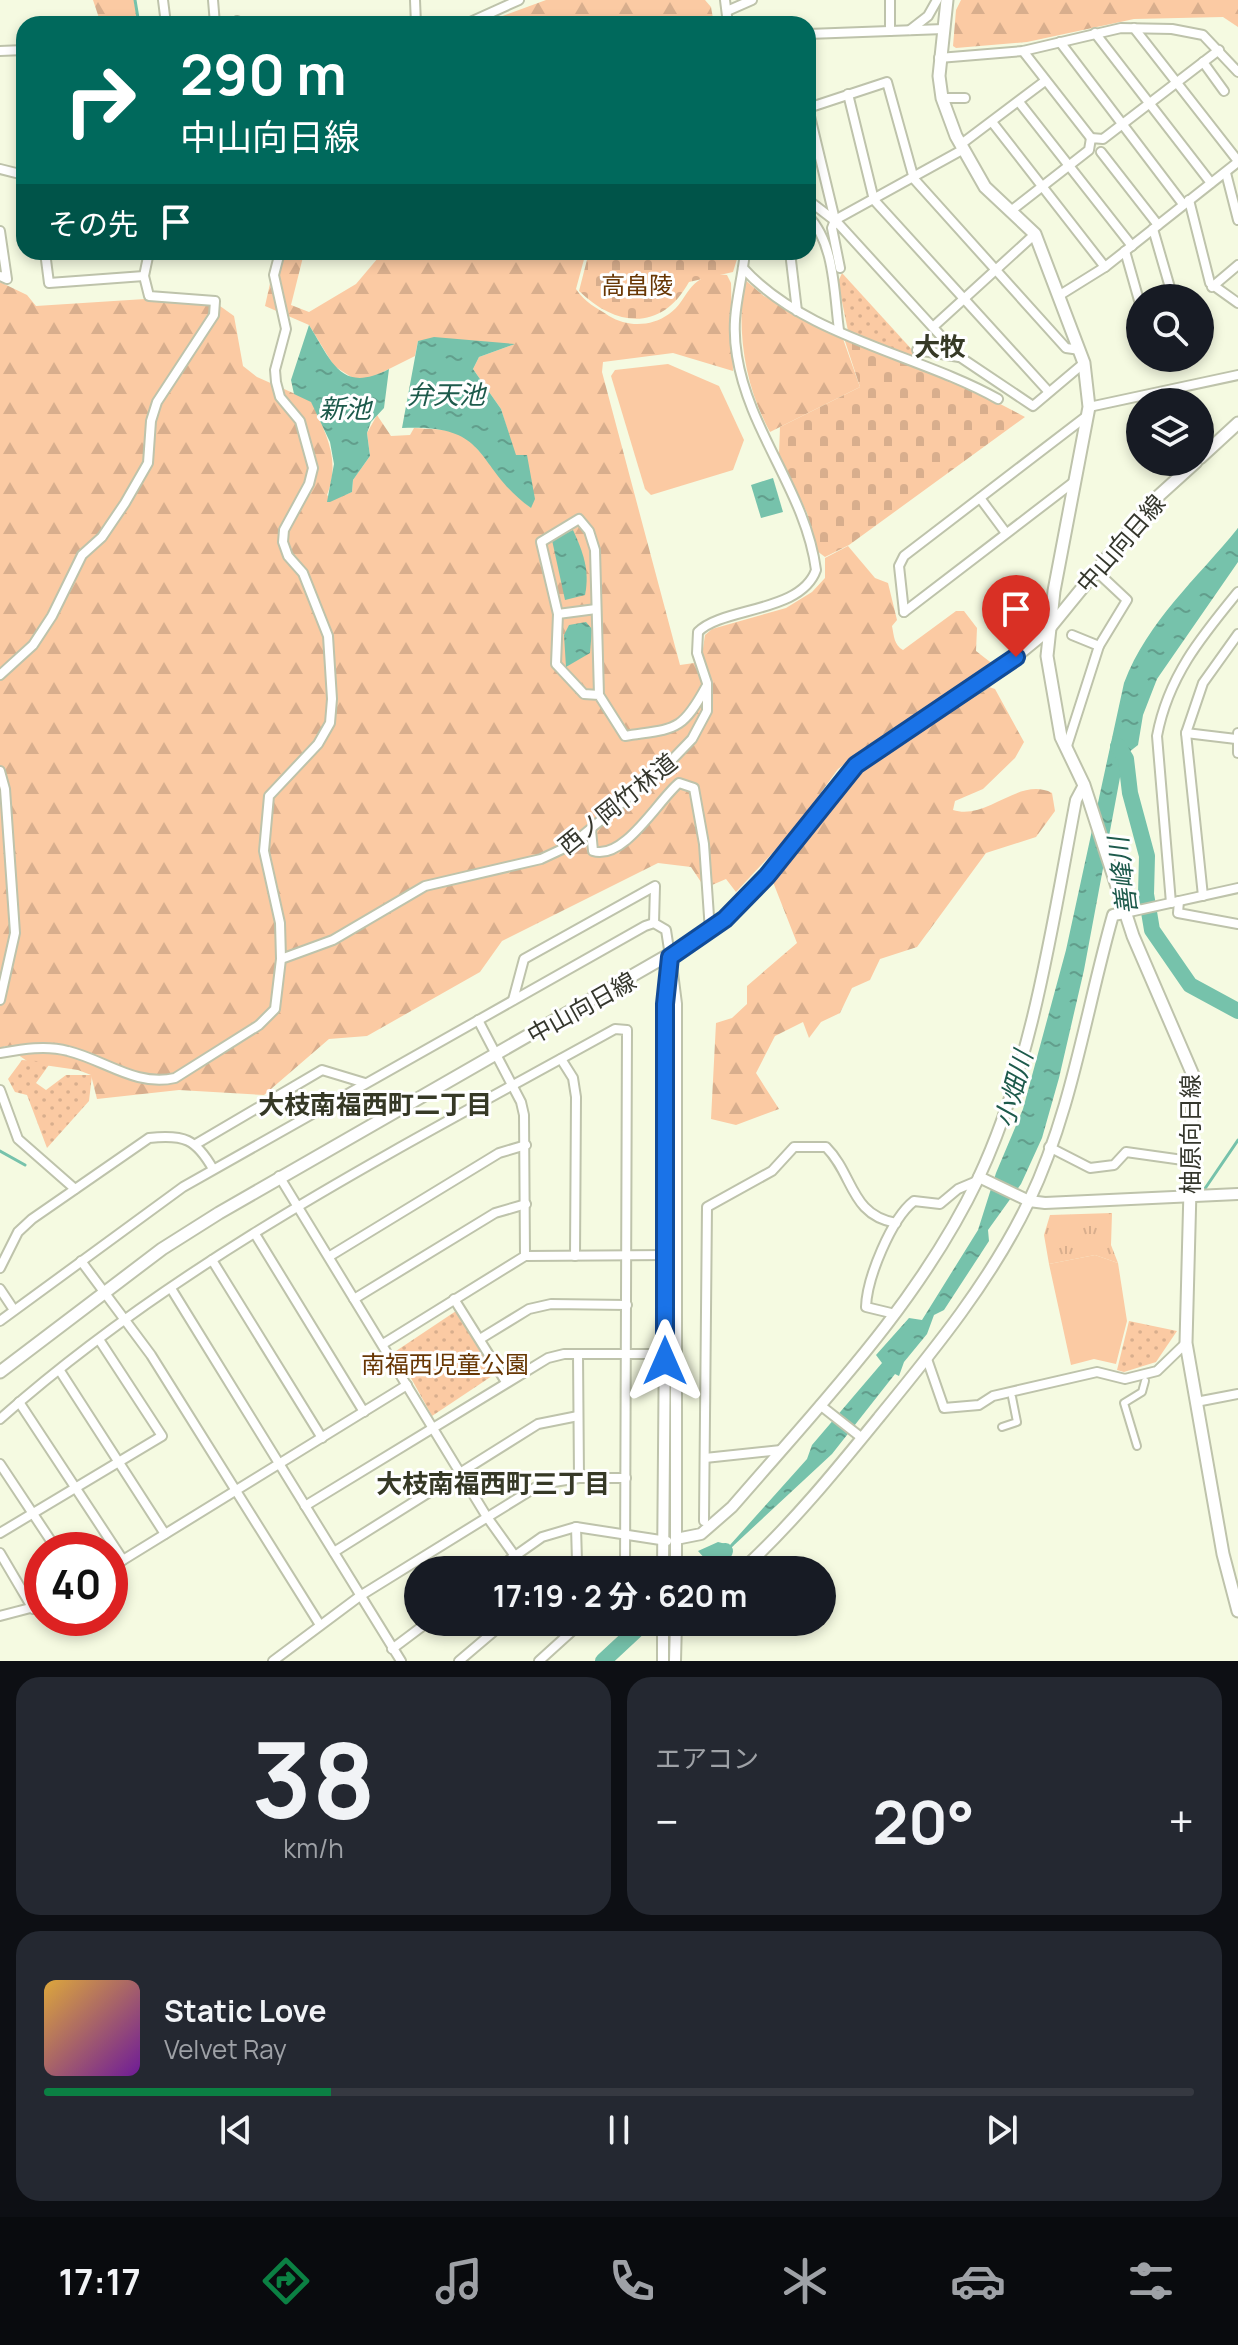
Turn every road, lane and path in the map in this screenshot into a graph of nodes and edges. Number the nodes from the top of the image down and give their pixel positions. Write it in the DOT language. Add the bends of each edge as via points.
graph roads {
  1 [pos="519,0"];
  2 [pos="725,0"];
  3 [pos="752,0"];
  4 [pos="890,0"];
  5 [pos="937,0"];
  6 [pos="947,0"];
  7 [pos="498,4"];
  8 [pos="727,11"];
  9 [pos="479,16"];
  10 [pos="727,16"];
  11 [pos="1134,28"];
  12 [pos="944,29"];
  13 [pos="910,30"];
  14 [pos="890,31"];
  15 [pos="1095,33"];
  16 [pos="816,34"];
  17 [pos="1060,42"];
  18 [pos="1219,50"];
  19 [pos="1023,51"];
  20 [pos="939,58"];
  21 [pos="1203,62"];
  22 [pos="1238,72"];
  23 [pos="1045,81"];
  24 [pos="1176,83"];
  25 [pos="1224,91"];
  26 [pos="848,94"];
  27 [pos="942,98"];
  28 [pos="965,98"];
  29 [pos="1019,102"];
  30 [pos="1149,103"];
  31 [pos="816,105"];
  32 [pos="992,122"];
  33 [pos="1122,124"];
  34 [pos="1091,138"];
  35 [pos="1103,139"];
  36 [pos="816,141"];
  37 [pos="961,148"];
  38 [pos="1089,150"];
  39 [pos="1101,152"];
  40 [pos="1238,161"];
  41 [pos="1069,165"];
  42 [pos="1226,173"];
  43 [pos="914,179"];
  44 [pos="1211,183"];
  45 [pos="1042,186"];
  46 [pos="874,200"];
  47 [pos="1186,202"];
  48 [pos="816,206"];
  49 [pos="1012,210"];
  50 [pos="835,220"];
  51 [pos="1238,220"];
  52 [pos="816,224"];
  53 [pos="1156,227"];
  54 [pos="0,231"];
  55 [pos="1035,234"];
  56 [pos="1128,248"];
  57 [pos="46,260"];
  58 [pos="147,260"];
  59 [pos="278,260"];
  60 [pos="743,260"];
  61 [pos="791,260"];
  62 [pos="1238,265"];
  63 [pos="1105,267"];
  64 [pos="743,268"];
  65 [pos="840,268"];
  66 [pos="997,269"];
  67 [pos="0,276"];
  68 [pos="144,276"];
  69 [pos="1136,284"];
  70 [pos="1170,284"];
  71 [pos="1211,284"];
  72 [pos="1214,285"];
  73 [pos="1214,288"];
  74 [pos="1060,295"];
  75 [pos="965,299"];
  76 [pos="1238,303"];
  77 [pos="797,311"];
  78 [pos="933,327"];
  79 [pos="839,330"];
  80 [pos="917,350"];
  81 [pos="1080,350"];
  82 [pos="960,357"];
  83 [pos="1084,363"];
  84 [pos="1238,375"];
  85 [pos="1048,391"];
  86 [pos="998,399"];
  87 [pos="1089,411"];
  88 [pos="1238,423"];
  89 [pos="1214,445"];
  90 [pos="1180,476"];
  91 [pos="1077,479"];
  92 [pos="980,498"];
  93 [pos="1006,533"];
  94 [pos="1095,570"];
  95 [pos="1238,592"];
  96 [pos="596,609"];
  97 [pos="558,614"];
  98 [pos="1048,630"];
  99 [pos="1238,634"];
  100 [pos="1072,635"];
  101 [pos="1099,646"];
  102 [pos="0,675"];
  103 [pos="707,686"];
  104 [pos="599,695"];
  105 [pos="1186,733"];
  106 [pos="1237,736"];
  107 [pos="1066,749"];
  108 [pos="1238,753"];
  109 [pos="0,771"];
  110 [pos="1084,785"];
  111 [pos="591,830"];
  112 [pos="1238,888"];
  113 [pos="1203,896"];
  114 [pos="1174,902"];
  115 [pos="1125,913"];
  116 [pos="654,923"];
  117 [pos="1238,924"];
  118 [pos="710,931"];
  119 [pos="670,957"];
  120 [pos="281,959"];
  121 [pos="0,1000"];
  122 [pos="513,1000"];
  123 [pos="478,1020"];
  124 [pos="0,1053"];
  125 [pos="494,1056"];
  126 [pos="561,1059"];
  127 [pos="365,1083"];
  128 [pos="512,1088"];
  129 [pos="0,1090"];
  130 [pos="196,1144"];
  131 [pos="526,1145"];
  132 [pos="1049,1147"];
  133 [pos="1190,1161"];
  134 [pos="213,1169"];
  135 [pos="279,1176"];
  136 [pos="978,1179"];
  137 [pos="75,1189"];
  138 [pos="1238,1194"];
  139 [pos="1190,1199"];
  140 [pos="1029,1201"];
  141 [pos="526,1204"];
  142 [pos="298,1206"];
  143 [pos="896,1223"];
  144 [pos="255,1234"];
  145 [pos="627,1255"];
  146 [pos="665,1255"];
  147 [pos="677,1255"];
  148 [pos="330,1256"];
  149 [pos="525,1256"];
  150 [pos="575,1256"];
  151 [pos="212,1260"];
  152 [pos="81,1261"];
  153 [pos="0,1268"];
  154 [pos="0,1289"];
  155 [pos="172,1290"];
  156 [pos="105,1292"];
  157 [pos="354,1299"];
  158 [pos="454,1299"];
  159 [pos="627,1305"];
  160 [pos="14,1310"];
  161 [pos="895,1314"];
  162 [pos="0,1321"];
  163 [pos="126,1321"];
  164 [pos="480,1339"];
  165 [pos="100,1341"];
  166 [pos="1186,1343"];
  167 [pos="383,1344"];
  168 [pos="578,1354"];
  169 [pos="627,1354"];
  170 [pos="652,1354"];
  171 [pos="927,1359"];
  172 [pos="60,1371"];
  173 [pos="0,1372"];
  174 [pos="1145,1381"];
  175 [pos="506,1382"];
  176 [pos="407,1385"];
  177 [pos="1238,1394"];
  178 [pos="1012,1397"];
  179 [pos="19,1402"];
  180 [pos="1196,1402"];
  181 [pos="820,1405"];
  182 [pos="364,1412"];
  183 [pos="578,1416"];
  184 [pos="0,1419"];
  185 [pos="431,1427"];
  186 [pos="1002,1427"];
  187 [pos="322,1438"];
  188 [pos="862,1438"];
  189 [pos="1137,1446"];
  190 [pos="781,1450"];
  191 [pos="705,1458"];
  192 [pos="121,1461"];
  193 [pos="0,1464"];
  194 [pos="280,1464"];
  195 [pos="461,1473"];
  196 [pos="579,1478"];
  197 [pos="626,1478"];
  198 [pos="77,1487"];
  199 [pos="235,1490"];
  200 [pos="305,1506"];
  201 [pos="34,1512"];
  202 [pos="487,1517"];
  203 [pos="704,1521"];
  204 [pos="576,1527"];
  205 [pos="46,1532"];
  206 [pos="105,1532"];
  207 [pos="0,1533"];
  208 [pos="165,1534"];
  209 [pos="625,1534"];
  210 [pos="676,1539"];
  211 [pos="664,1547"];
  212 [pos="334,1552"];
  213 [pos="0,1553"];
  214 [pos="513,1556"];
  215 [pos="577,1556"];
  216 [pos="625,1556"];
  217 [pos="664,1556"];
  218 [pos="676,1556"];
  219 [pos="756,1556"];
  220 [pos="128,1557"];
  221 [pos="24,1588"];
  222 [pos="360,1596"];
  223 [pos="24,1610"];
  224 [pos="1238,1611"];
  225 [pos="0,1616"];
  226 [pos="320,1625"];
  227 [pos="409,1636"];
  228 [pos="488,1636"];
  229 [pos="566,1636"];
  230 [pos="663,1636"];
  231 [pos="679,1636"];
  232 [pos="392,1649"];
  233 [pos="273,1661"];
  234 [pos="401,1661"];
  235 [pos="459,1661"];
  236 [pos="539,1661"];
  237 [pos="663,1661"];
  238 [pos="675,1661"];
  1 -- 7 [label="street"];
  2 -- 8 [label="street"];
  3 -- 8 [label="street"];
  4 -- 14 [label="street"];
  5 -- 13 [label="street" via="928,16"];
  6 -- 12 [label="main road"];
  7 -- 9 [label="street"];
  8 -- 10 [label="street"];
  11 -- 15 [label="street"];
  11 -- 18 [label="street" via="1195,32"];
  11 -- 24 [label="street"];
  12 -- 13 [label="street"];
  12 -- 20 [label="main road"];
  13 -- 14 [label="street"];
  14 -- 16 [label="street"];
  15 -- 17 [label="street"];
  15 -- 30 [label="street"];
  17 -- 19 [label="street"];
  17 -- 33 [label="street"];
  18 -- 21 [label="street"];
  18 -- 22 [label="street"];
  19 -- 20 [label="street"];
  19 -- 23 [label="street"];
  20 -- 27 [label="main road"];
  21 -- 24 [label="street"];
  21 -- 25 [label="street"];
  23 -- 29 [label="street"];
  23 -- 34 [label="street"];
  24 -- 30 [label="street"];
  24 -- 40 [label="street"];
  26 -- 31 [label="street"];
  26 -- 43 [label="street" via="887,82"];
  26 -- 46 [label="street"];
  27 -- 28 [label="street"];
  27 -- 37 [label="main road"];
  29 -- 32 [label="street"];
  29 -- 41 [label="street"];
  30 -- 33 [label="street"];
  30 -- 44 [label="street"];
  32 -- 37 [label="street"];
  32 -- 45 [label="street"];
  33 -- 35 [label="street"];
  33 -- 47 [label="street"];
  34 -- 35 [label="street"];
  34 -- 38 [label="street"];
  35 -- 39 [label="street"];
  36 -- 50 [label="street"];
  37 -- 43 [label="street"];
  37 -- 49 [label="main road" via="985,187"];
  38 -- 39 [label="street"];
  38 -- 41 [label="street"];
  39 -- 53 [label="street"];
  40 -- 42 [label="street"];
  41 -- 45 [label="street"];
  41 -- 56 [label="street"];
  42 -- 44 [label="street"];
  42 -- 51 [label="street"];
  43 -- 46 [label="street"];
  43 -- 66 [label="street"];
  44 -- 47 [label="street"];
  45 -- 49 [label="street"];
  45 -- 63 [label="street"];
  46 -- 50 [label="street"];
  46 -- 75 [label="street"];
  47 -- 53 [label="street"];
  47 -- 71 [label="street"];
  48 -- 50 [label="street"];
  49 -- 55 [label="main road"];
  50 -- 65 [label="street"];
  50 -- 78 [label="street"];
  52 -- 79 [label="street" via="826,247"];
  53 -- 56 [label="street"];
  53 -- 70 [label="street"];
  54 -- 67 [label="street" via="7,279"];
  55 -- 66 [label="street"];
  55 -- 74 [label="main road, 柚原向日線"];
  56 -- 63 [label="street"];
  56 -- 69 [label="street"];
  57 -- 68 [label="street" via="49,283"];
  58 -- 68 [label="street"];
  59 -- 120 [label="street" via="274,275 286,329 276,382 280,397 300,421 313,468 283,542 303,573 328,636 332,699 330,723 318,744 269,796 264,851 280,923"];
  60 -- 64 [label="street, 西ノ岡竹林道"];
  61 -- 77 [label="street"];
  62 -- 72 [label="street"];
  63 -- 74 [label="street"];
  64 -- 77 [label="street" via="768,294"];
  64 -- 103 [label="street, 西ノ岡竹林道" via="734,323 743,384 805,524 816,570 804,586 775,603 703,627 696,640"];
  66 -- 75 [label="street"];
  66 -- 81 [label="street" via="1066,348"];
  68 -- 102 [label="street" via="149,296 215,301 214,315 157,402 148,463 125,503 82,555 33,645"];
  73 -- 76 [label="street"];
  74 -- 81 [label="main road, 柚原向日線"];
  75 -- 78 [label="street"];
  75 -- 85 [label="street"];
  77 -- 79 [label="street"];
  78 -- 82 [label="street"];
  79 -- 86 [label="street" via="914,364 961,378"];
  80 -- 82 [label="street"];
  81 -- 83 [label="main road, 柚原向日線"];
  82 -- 85 [label="street" via="1033,406"];
  83 -- 85 [label="street"];
  83 -- 87 [label="main road, 柚原向日線"];
  84 -- 87 [label="street"];
  87 -- 91 [label="main road, 柚原向日線"];
  87 -- 92 [label="street"];
  88 -- 89 [label="main road, 中山向日線"];
  90 -- 94 [label="main road, 中山向日線"];
  91 -- 93 [label="street"];
  91 -- 98 [label="main road, 柚原向日線"];
  92 -- 93 [label="street"];
  92 -- 93 [label="street" via="904,556 899,566 904,612"];
  94 -- 98 [label="main road, 中山向日線"];
  94 -- 101 [label="street" via="1127,600"];
  95 -- 114 [label="street" via="1195,644 1162,709 1157,736"];
  96 -- 97 [label="street"];
  96 -- 97 [label="street" via="595,550 579,519 541,542"];
  96 -- 104 [label="street"];
  97 -- 104 [label="street" via="556,664 584,694"];
  98 -- 107 [label="main road, 柚原向日線" via="1051,691"];
  98 -- 118 [label="main road, 中山向日線" via="983,683 856,765 767,876"];
  99 -- 105 [label="street" via="1203,683"];
  100 -- 101 [label="street"];
  101 -- 107 [label="street"];
  103 -- 104 [label="street" via="690,717 676,728 625,736"];
  103 -- 111 [label="street, 西ノ岡竹林道" via="707,711 692,739"];
  105 -- 106 [label="street"];
  105 -- 113 [label="street"];
  106 -- 108 [label="street"];
  107 -- 110 [label="main road, 柚原向日線"];
  109 -- 121 [label="street" via="15,933"];
  110 -- 115 [label="main road, 柚原向日線"];
  110 -- 136 [label="street" via="1076,800 1026,1041"];
  111 -- 118 [label="street" via="593,851 605,852 645,824 679,783 694,788 703,831"];
  111 -- 120 [label="street, 西ノ岡竹林道" via="557,854 425,886 333,940"];
  112 -- 113 [label="street"];
  113 -- 114 [label="street"];
  114 -- 115 [label="street"];
  114 -- 117 [label="street" via="1178,913"];
  115 -- 132 [label="street" via="1113,915 1070,1088"];
  115 -- 133 [label="main road, 柚原向日線" via="1191,1068"];
  116 -- 119 [label="street" via="666,930"];
  116 -- 122 [label="street"];
  116 -- 122 [label="street" via="655,886 524,959"];
  118 -- 119 [label="main road, 中山向日線"];
  119 -- 125 [label="main road, 中山向日線"];
  119 -- 146 [label="street" via="665,1004"];
  119 -- 147 [label="street" via="676,1004"];
  120 -- 124 [label="street" via="275,1009 259,1025 175,1078 139,1079 65,1050"];
  122 -- 123 [label="street"];
  123 -- 125 [label="street"];
  123 -- 127 [label="street"];
  125 -- 128 [label="street"];
  125 -- 135 [label="main road, 中山向日線"];
  126 -- 128 [label="street"];
  126 -- 145 [label="street" via="615,1029 627,1030"];
  126 -- 150 [label="street" via="573,1078 576,1097"];
  127 -- 130 [label="street" via="322,1070"];
  127 -- 134 [label="street"];
  128 -- 131 [label="street" via="521,1102"];
  128 -- 142 [label="street"];
  129 -- 137 [label="street" via="18,1139"];
  130 -- 134 [label="street"];
  130 -- 137 [label="street" via="169,1136 149,1138"];
  131 -- 141 [label="street"];
  131 -- 148 [label="street" via="499,1153"];
  132 -- 133 [label="street" via="1090,1168 1114,1165 1126,1152"];
  132 -- 140 [label="street"];
  133 -- 139 [label="main road, 柚原向日線"];
  134 -- 152 [label="street"];
  135 -- 142 [label="street"];
  135 -- 156 [label="main road, 中山向日線" via="162,1249"];
  136 -- 140 [label="street"];
  136 -- 143 [label="street" via="940,1204 914,1201"];
  136 -- 161 [label="street" via="949,1234"];
  137 -- 153 [label="street" via="18,1232"];
  138 -- 139 [label="street"];
  139 -- 140 [label="street"];
  139 -- 166 [label="main road, 柚原向日線"];
  140 -- 171 [label="street" via="979,1286"];
  141 -- 149 [label="street"];
  141 -- 157 [label="street" via="495,1213"];
  142 -- 144 [label="street"];
  142 -- 148 [label="street"];
  143 -- 161 [label="street" via="866,1293 866,1307"];
  143 -- 191 [label="street" via="871,1216 826,1147 790,1149 772,1171 707,1207"];
  144 -- 151 [label="street"];
  144 -- 182 [label="street"];
  145 -- 146 [label="street"];
  145 -- 150 [label="street"];
  145 -- 159 [label="street"];
  146 -- 147 [label="street"];
  146 -- 211 [label="street"];
  147 -- 210 [label="street"];
  148 -- 157 [label="street"];
  149 -- 150 [label="street"];
  149 -- 158 [label="street"];
  151 -- 155 [label="street"];
  151 -- 187 [label="street"];
  152 -- 156 [label="street"];
  152 -- 160 [label="street"];
  154 -- 160 [label="street"];
  155 -- 163 [label="street"];
  155 -- 194 [label="street"];
  156 -- 163 [label="street"];
  156 -- 173 [label="main road, 中山向日線"];
  157 -- 167 [label="street"];
  158 -- 164 [label="street"];
  158 -- 167 [label="street"];
  159 -- 164 [label="street" via="551,1304 529,1309"];
  159 -- 169 [label="street"];
  160 -- 162 [label="street"];
  161 -- 181 [label="street"];
  163 -- 165 [label="street"];
  163 -- 199 [label="street"];
  164 -- 175 [label="street"];
  165 -- 172 [label="street"];
  165 -- 192 [label="street" via="162,1436"];
  166 -- 171 [label="street" via="1157,1371 1125,1379 1097,1372 993,1396 979,1405 944,1408"];
  166 -- 180 [label="main road, 柚原向日線"];
  167 -- 176 [label="street"];
  168 -- 169 [label="street"];
  168 -- 175 [label="street" via="548,1358"];
  168 -- 183 [label="street"];
  169 -- 170 [label="street"];
  169 -- 197 [label="street"];
  171 -- 188 [label="street"];
  172 -- 179 [label="street"];
  172 -- 192 [label="street"];
  174 -- 189 [label="street" via="1142,1392 1124,1403"];
  175 -- 185 [label="street"];
  176 -- 182 [label="street"];
  176 -- 185 [label="street"];
  177 -- 180 [label="street"];
  178 -- 186 [label="street" via="1017,1422"];
  179 -- 184 [label="street"];
  179 -- 198 [label="street"];
  180 -- 224 [label="main road, 柚原向日線"];
  181 -- 188 [label="street"];
  181 -- 190 [label="street"];
  182 -- 187 [label="street"];
  183 -- 195 [label="street" via="538,1424"];
  183 -- 196 [label="street"];
  185 -- 195 [label="street"];
  185 -- 200 [label="street"];
  187 -- 194 [label="street"];
  188 -- 219 [label="street"];
  190 -- 191 [label="street"];
  190 -- 210 [label="street" via="701,1534"];
  191 -- 203 [label="street"];
  192 -- 198 [label="street"];
  192 -- 208 [label="street"];
  193 -- 201 [label="street"];
  194 -- 199 [label="street"];
  194 -- 200 [label="street"];
  195 -- 202 [label="street"];
  195 -- 212 [label="street"];
  196 -- 197 [label="street"];
  196 -- 202 [label="street" via="541,1484"];
  197 -- 209 [label="street"];
  198 -- 201 [label="street"];
  198 -- 206 [label="street"];
  199 -- 208 [label="street"];
  199 -- 226 [label="street"];
  200 -- 212 [label="street"];
  201 -- 205 [label="street"];
  201 -- 207 [label="street"];
  202 -- 214 [label="street"];
  202 -- 222 [label="street"];
  204 -- 209 [label="street"];
  204 -- 214 [label="street" via="542,1537"];
  204 -- 215 [label="street"];
  208 -- 220 [label="street"];
  209 -- 211 [label="street"];
  209 -- 216 [label="street"];
  210 -- 211 [label="street"];
  210 -- 218 [label="street"];
  211 -- 217 [label="street"];
  212 -- 222 [label="street"];
  213 -- 221 [label="street"];
  222 -- 226 [label="street"];
  222 -- 232 [label="street"];
  223 -- 225 [label="street"];
  226 -- 233 [label="street"];
  227 -- 232 [label="street"];
  228 -- 235 [label="street"];
  229 -- 236 [label="street"];
  230 -- 237 [label="street"];
  231 -- 238 [label="street"];
  232 -- 234 [label="street"];
}
